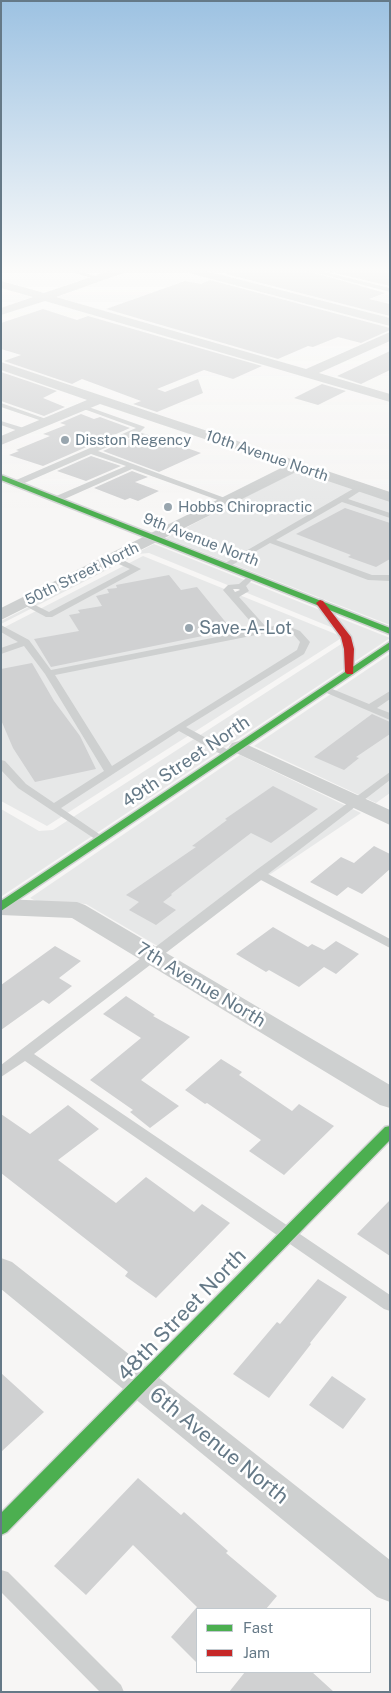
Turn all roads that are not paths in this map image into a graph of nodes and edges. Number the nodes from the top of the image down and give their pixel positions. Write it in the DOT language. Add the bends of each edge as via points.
graph roads {
  1 [pos="226,350"];
  2 [pos="359,350"];
  3 [pos="1,366"];
  4 [pos="307,374"];
  5 [pos="390,398"];
  6 [pos="100,400"];
  7 [pos="1,405"];
  8 [pos="83,407"];
  9 [pos="47,422"];
  10 [pos="1,423"];
  11 [pos="24,431"];
  12 [pos="1,441"];
  13 [pos="91,451"];
  14 [pos="132,466"];
  15 [pos="297,466"];
  16 [pos="1,477"];
  17 [pos="17,484"];
  18 [pos="362,488"];
  19 [pos="390,497"];
  20 [pos="57,499"];
  21 [pos="341,499"];
  22 [pos="229,501"];
  23 [pos="390,516"];
  24 [pos="154,538"];
  25 [pos="269,540"];
  26 [pos="115,559"];
  27 [pos="224,566"];
  28 [pos="252,576"];
  29 [pos="390,578"];
  30 [pos="24,603"];
  31 [pos="320,604"];
  32 [pos="368,608"];
  33 [pos="1,615"];
  34 [pos="1,628"];
  35 [pos="263,630"];
  36 [pos="390,630"];
  37 [pos="26,642"];
  38 [pos="390,646"];
  39 [pos="1,651"];
  40 [pos="350,672"];
  41 [pos="49,673"];
  42 [pos="325,689"];
  43 [pos="390,694"];
  44 [pos="370,708"];
  45 [pos="390,717"];
  46 [pos="179,727"];
  47 [pos="233,751"];
  48 [pos="1,763"];
  49 [pos="110,772"];
  50 [pos="390,775"];
  51 [pos="354,801"];
  52 [pos="54,808"];
  53 [pos="390,818"];
  54 [pos="101,840"];
  55 [pos="259,874"];
  56 [pos="1,907"];
  57 [pos="390,944"];
  58 [pos="152,955"];
  59 [pos="24,1054"];
  60 [pos="1,1072"];
  61 [pos="390,1098"];
  62 [pos="390,1130"];
  63 [pos="288,1234"];
  64 [pos="1,1271"];
  65 [pos="390,1304"];
  66 [pos="141,1384"];
  67 [pos="1,1526"];
  68 [pos="1,1580"];
  69 [pos="390,1584"];
  70 [pos="114,1692"];
  1 -- 4 [label="street"];
  2 -- 4 [label="street"];
  3 -- 6 [label="street, 10th Avenue North"];
  4 -- 5 [label="street"];
  6 -- 8 [label="street"];
  6 -- 15 [label="street, 10th Avenue North"];
  7 -- 9 [label="lane"];
  8 -- 9 [label="street"];
  8 -- 13 [label="lane" via="141,427"];
  9 -- 11 [label="street"];
  10 -- 11 [label="lane"];
  11 -- 12 [label="street"];
  13 -- 14 [label="lane"];
  13 -- 17 [label="lane"];
  14 -- 20 [label="lane"];
  14 -- 22 [label="lane"];
  15 -- 18 [label="street, 10th Avenue North"];
  15 -- 22 [label="street, 50th Street North"];
  16 -- 17 [label="street, 9th Avenue North"];
  17 -- 20 [label="street, 9th Avenue North"];
  18 -- 19 [label="street, 10th Avenue North"];
  18 -- 21 [label="lane"];
  20 -- 24 [label="street, 9th Avenue North"];
  21 -- 23 [label="lane"];
  21 -- 25 [label="lane"];
  22 -- 24 [label="street, 50th Street North"];
  24 -- 26 [label="street, 50th Street North"];
  24 -- 27 [label="street, 9th Avenue North"];
  25 -- 27 [label="lane"];
  25 -- 29 [label="lane" via="371,578"];
  26 -- 30 [label="street, 50th Street North"];
  26 -- 30 [label="lane" via="137,569 49,615"];
  27 -- 28 [label="street, 9th Avenue North"];
  28 -- 31 [label="street, 9th Avenue North"];
  28 -- 35 [label="lane" via="241,586 227,590"];
  30 -- 33 [label="street, 50th Street North"];
  31 -- 32 [label="street"];
  31 -- 36 [label="street, 9th Avenue North"];
  31 -- 40 [label="street" via="346,637"];
  34 -- 37 [label="lane"];
  35 -- 41 [label="lane"];
  35 -- 46 [label="lane" via="282,626 298,633 305,642 302,652"];
  37 -- 39 [label="lane"];
  37 -- 41 [label="lane"];
  38 -- 40 [label="street, 49th Street North"];
  40 -- 42 [label="street, 49th Street North"];
  41 -- 49 [label="lane"];
  42 -- 44 [label="lane"];
  42 -- 47 [label="street, 49th Street North"];
  43 -- 44 [label="lane"];
  44 -- 45 [label="lane"];
  46 -- 47 [label="lane"];
  46 -- 49 [label="lane"];
  47 -- 51 [label="street"];
  47 -- 54 [label="street, 49th Street North"];
  48 -- 52 [label="lane" via="22,786"];
  49 -- 52 [label="lane"];
  50 -- 51 [label="lane"];
  51 -- 53 [label="street"];
  51 -- 55 [label="lane"];
  52 -- 54 [label="lane"];
  54 -- 56 [label="street, 49th Street North"];
  55 -- 57 [label="lane"];
  55 -- 58 [label="lane"];
  56 -- 58 [label="street, 7th Avenue North" via="77,910"];
  58 -- 59 [label="lane"];
  58 -- 61 [label="street, 7th Avenue North"];
  59 -- 60 [label="lane"];
  59 -- 63 [label="lane"];
  62 -- 63 [label="street, 48th Street North"];
  63 -- 65 [label="lane"];
  63 -- 66 [label="street, 48th Street North"];
  64 -- 66 [label="street, 6th Avenue North"];
  66 -- 67 [label="street, 48th Street North"];
  66 -- 69 [label="street, 6th Avenue North"];
  68 -- 70 [label="lane"];
}
